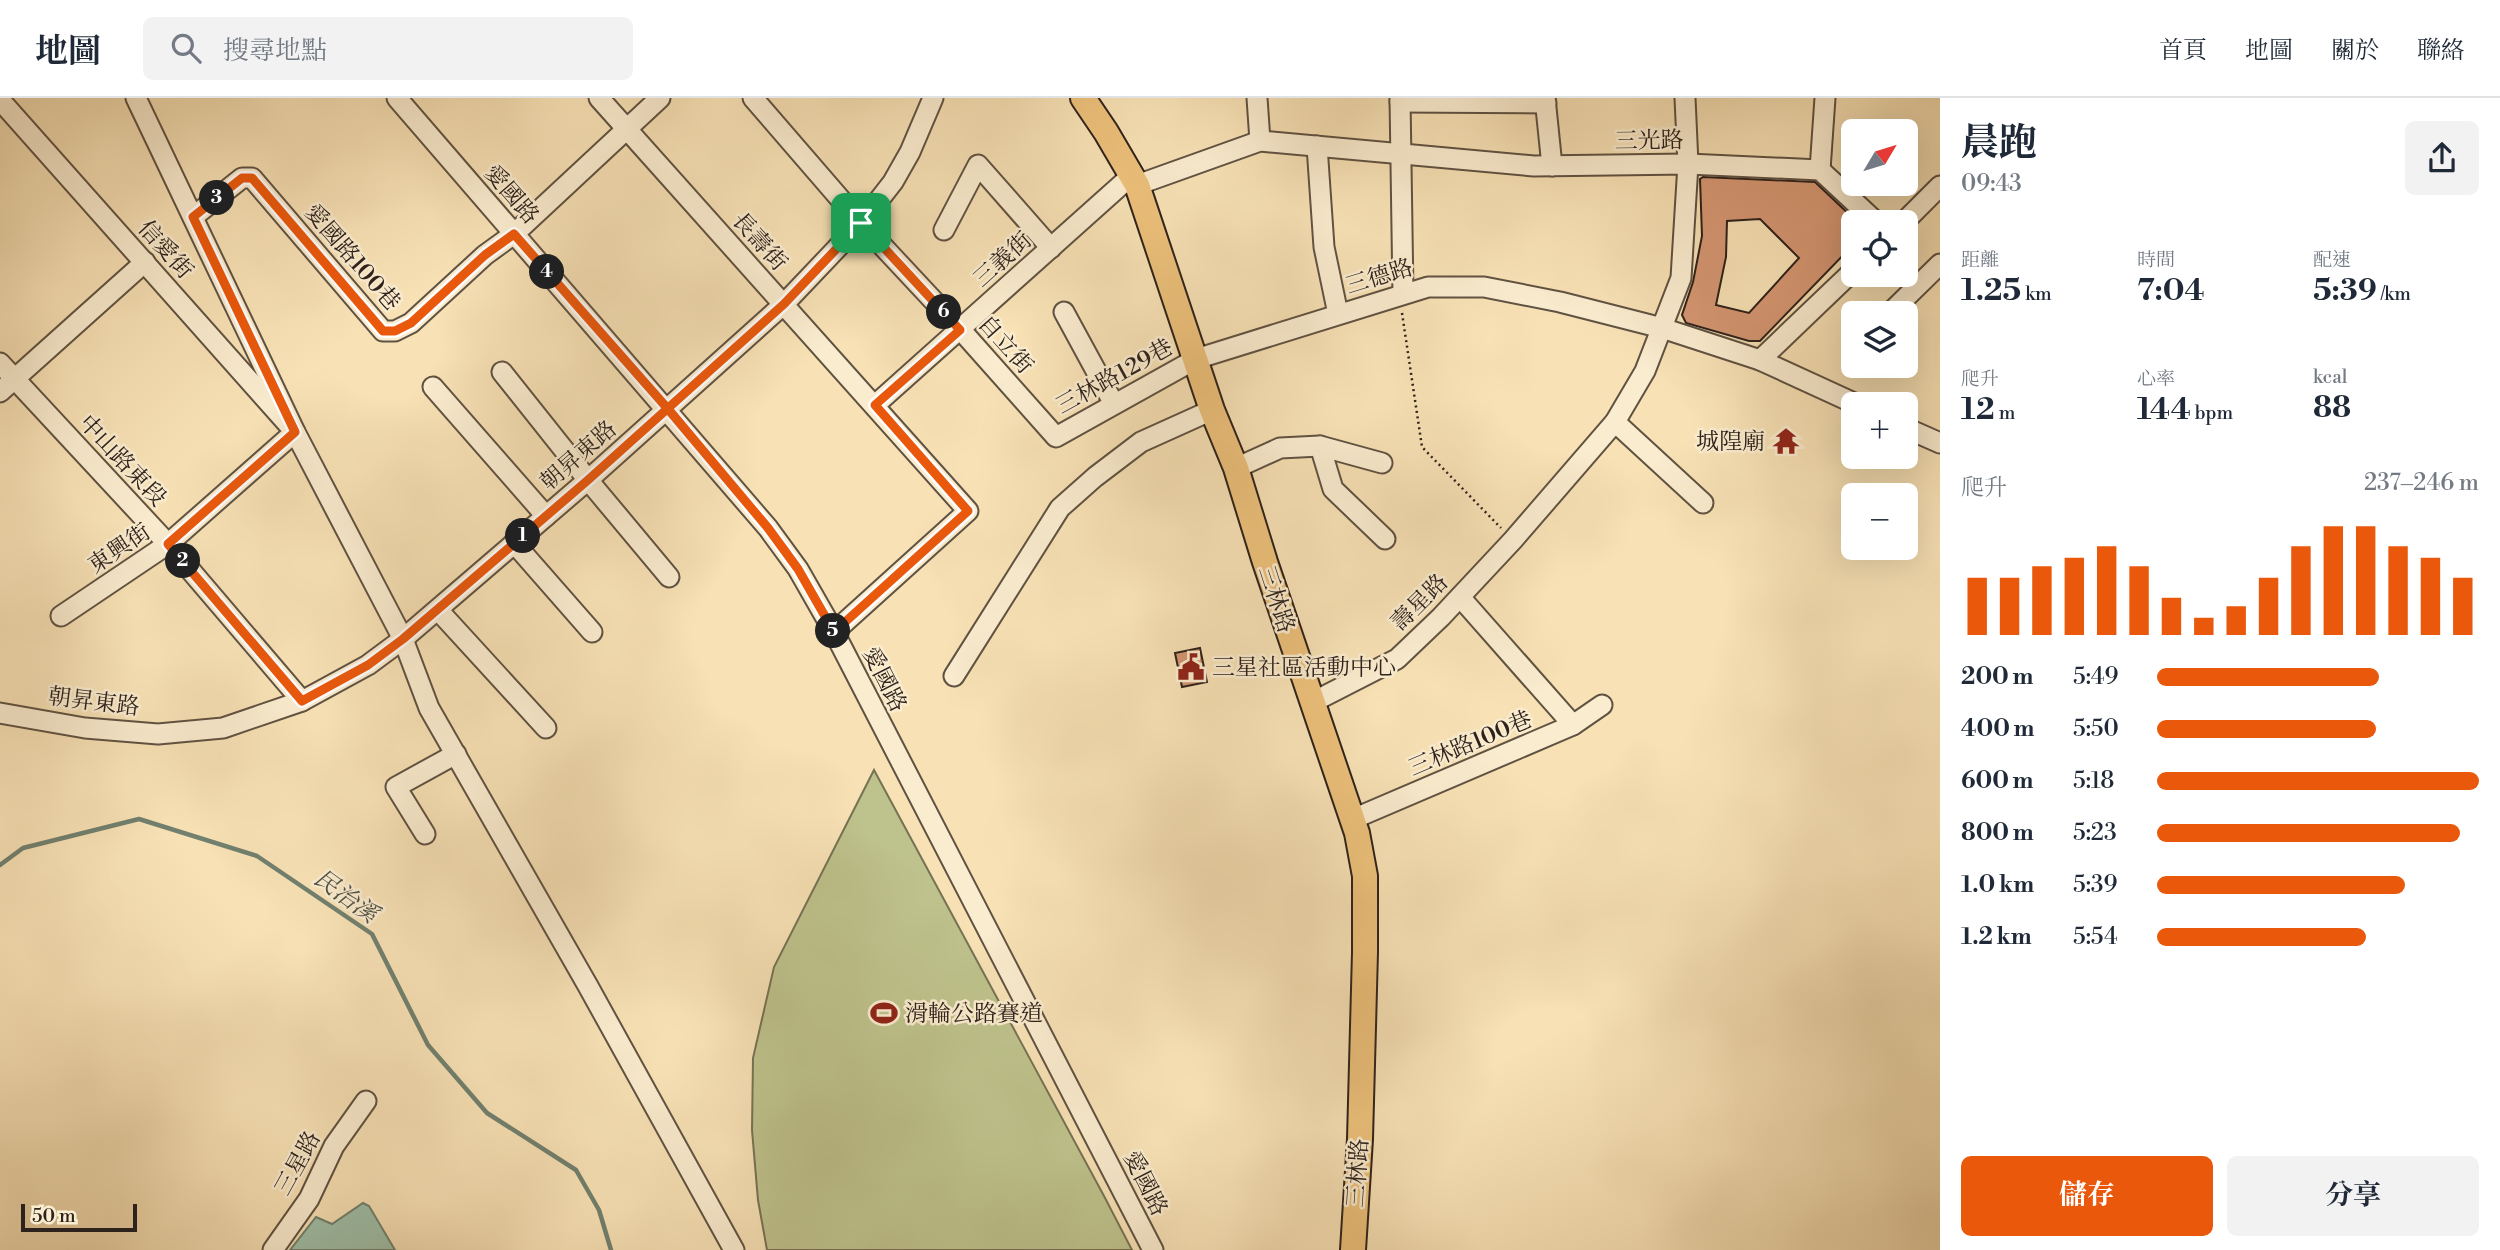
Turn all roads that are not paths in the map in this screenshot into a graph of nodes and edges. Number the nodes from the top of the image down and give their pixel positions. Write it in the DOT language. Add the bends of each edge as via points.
graph roads {
  1 [pos="136,98"];
  2 [pos="397,98"];
  3 [pos="599,98"];
  4 [pos="660,98"];
  5 [pos="753,98"];
  6 [pos="933,98"];
  7 [pos="1083,98"];
  8 [pos="1257,98"];
  9 [pos="1685,98"];
  10 [pos="1825,98"];
  11 [pos="0,100"];
  12 [pos="1400,100"];
  13 [pos="1545,100"];
  14 [pos="626,130"];
  15 [pos="1260,141"];
  16 [pos="1317,146"];
  17 [pos="1401,154"];
  18 [pos="1688,164"];
  19 [pos="1552,166"];
  20 [pos="1820,170"];
  21 [pos="1134,180"];
  22 [pos="1940,186"];
  23 [pos="1863,210"];
  24 [pos="1916,210"];
  25 [pos="193,217"];
  26 [pos="861,223"];
  27 [pos="944,230"];
  28 [pos="514,234"];
  29 [pos="1051,248"];
  30 [pos="145,262"];
  31 [pos="1940,264"];
  32 [pos="1841,282"];
  33 [pos="1403,294"];
  34 [pos="1902,301"];
  35 [pos="784,304"];
  36 [pos="1064,312"];
  37 [pos="1338,314"];
  38 [pos="1662,328"];
  39 [pos="960,330"];
  40 [pos="1196,359"];
  41 [pos="1760,360"];
  42 [pos="0,362"];
  43 [pos="502,372"];
  44 [pos="8,386"];
  45 [pos="433,387"];
  46 [pos="1841,397"];
  47 [pos="1114,404"];
  48 [pos="875,405"];
  49 [pos="668,409"];
  50 [pos="1212,410"];
  51 [pos="1615,422"];
  52 [pos="295,432"];
  53 [pos="1918,433"];
  54 [pos="1056,437"];
  55 [pos="1940,443"];
  56 [pos="1320,446"];
  57 [pos="1382,463"];
  58 [pos="1236,468"];
  59 [pos="588,480"];
  60 [pos="1703,503"];
  61 [pos="546,516"];
  62 [pos="1385,538"];
  63 [pos="168,544"];
  64 [pos="514,544"];
  65 [pos="669,578"];
  66 [pos="1460,597"];
  67 [pos="438,610"];
  68 [pos="61,616"];
  69 [pos="592,632"];
  70 [pos="834,632"];
  71 [pos="403,639"];
  72 [pos="954,676"];
  73 [pos="302,701"];
  74 [pos="1311,703"];
  75 [pos="1602,705"];
  76 [pos="0,713"];
  77 [pos="1573,725"];
  78 [pos="546,728"];
  79 [pos="456,754"];
  80 [pos="1353,819"];
  81 [pos="425,834"];
  82 [pos="366,1101"];
  83 [pos="272,1250"];
  84 [pos="734,1250"];
  85 [pos="1153,1250"];
  86 [pos="1353,1250"];
  1 -- 25 [label="street"];
  2 -- 28 [label="street, 愛國路"];
  3 -- 14 [label="street, 長壽街"];
  4 -- 14 [label="street"];
  5 -- 26 [label="street, 自立街"];
  6 -- 26 [label="street, 朝昇東路" via="893,183"];
  7 -- 21 [label="main road, 三林路"];
  8 -- 15 [label="street"];
  9 -- 18 [label="street"];
  10 -- 20 [label="street"];
  11 -- 30 [label="street, 信愛街"];
  12 -- 13 [label="street"];
  12 -- 17 [label="street"];
  13 -- 19 [label="street"];
  14 -- 28 [label="street"];
  14 -- 35 [label="street, 長壽街"];
  15 -- 16 [label="street, 三光路"];
  15 -- 21 [label="street"];
  16 -- 17 [label="street, 三光路"];
  16 -- 37 [label="street" via="1324,247"];
  17 -- 19 [label="street, 三光路"];
  17 -- 33 [label="street"];
  18 -- 19 [label="street, 三光路"];
  18 -- 20 [label="street, 三光路"];
  18 -- 38 [label="street" via="1681,278"];
  20 -- 23 [label="street"];
  21 -- 29 [label="street, 三義街"];
  21 -- 40 [label="main road, 三林路"];
  22 -- 24 [label="street"];
  25 -- 28 [label="street, 愛國路100巷" via="242,178 252,178 383,331 411,323"];
  25 -- 52 [label="street"];
  26 -- 35 [label="street, 朝昇東路"];
  26 -- 39 [label="street, 自立街"];
  27 -- 29 [label="street" via="978,165"];
  28 -- 49 [label="street, 愛國路"];
  29 -- 39 [label="street, 三義街"];
  30 -- 44 [label="street"];
  30 -- 52 [label="street, 信愛街"];
  31 -- 34 [label="street"];
  32 -- 41 [label="street"];
  33 -- 37 [label="street, 三德路"];
  33 -- 38 [label="street, 三德路" via="1428,287 1484,287"];
  35 -- 48 [label="street, 長壽街"];
  35 -- 49 [label="street, 朝昇東路"];
  36 -- 47 [label="street"];
  37 -- 40 [label="street, 三德路"];
  38 -- 41 [label="street"];
  38 -- 51 [label="street"];
  39 -- 48 [label="street, 三義街"];
  39 -- 54 [label="street, 自立街"];
  40 -- 47 [label="street, 三林路129巷"];
  40 -- 50 [label="main road, 三林路"];
  41 -- 46 [label="street"];
  42 -- 44 [label="street, 中山路東段"];
  43 -- 59 [label="street"];
  44 -- 63 [label="street, 中山路東段"];
  45 -- 61 [label="street"];
  47 -- 54 [label="street, 三林路129巷"];
  48 -- 70 [label="street, 長壽街" via="968,511"];
  49 -- 59 [label="street, 朝昇東路"];
  49 -- 70 [label="street, 愛國路" via="768,528"];
  50 -- 58 [label="main road, 三林路"];
  50 -- 72 [label="street" via="1141,442 1060,508"];
  51 -- 60 [label="street"];
  51 -- 66 [label="street, 壽星路"];
  52 -- 63 [label="street, 東興街"];
  52 -- 71 [label="street"];
  53 -- 55 [label="street"];
  56 -- 57 [label="street"];
  56 -- 58 [label="street" via="1280,448"];
  56 -- 62 [label="street" via="1333,489"];
  58 -- 74 [label="main road, 三林路"];
  59 -- 61 [label="street, 朝昇東路"];
  59 -- 65 [label="street"];
  61 -- 64 [label="street, 朝昇東路"];
  63 -- 68 [label="street, 東興街"];
  63 -- 73 [label="street, 中山路東段"];
  64 -- 67 [label="street, 朝昇東路"];
  64 -- 69 [label="street"];
  66 -- 74 [label="street, 壽星路" via="1397,659"];
  66 -- 77 [label="street"];
  67 -- 71 [label="street, 朝昇東路"];
  67 -- 78 [label="street"];
  70 -- 85 [label="street, 愛國路"];
  71 -- 73 [label="street, 朝昇東路" via="368,665"];
  71 -- 79 [label="street" via="429,708"];
  73 -- 76 [label="street, 朝昇東路" via="223,728 158,734"];
  74 -- 80 [label="main road, 三林路"];
  75 -- 77 [label="street, 三林路100巷"];
  77 -- 80 [label="street, 三林路100巷"];
  79 -- 81 [label="street" via="396,787"];
  79 -- 84 [label="street"];
  80 -- 86 [label="main road, 三林路" via="1365,876"];
  82 -- 83 [label="street, 三星路" via="334,1146 309,1199"];
}
